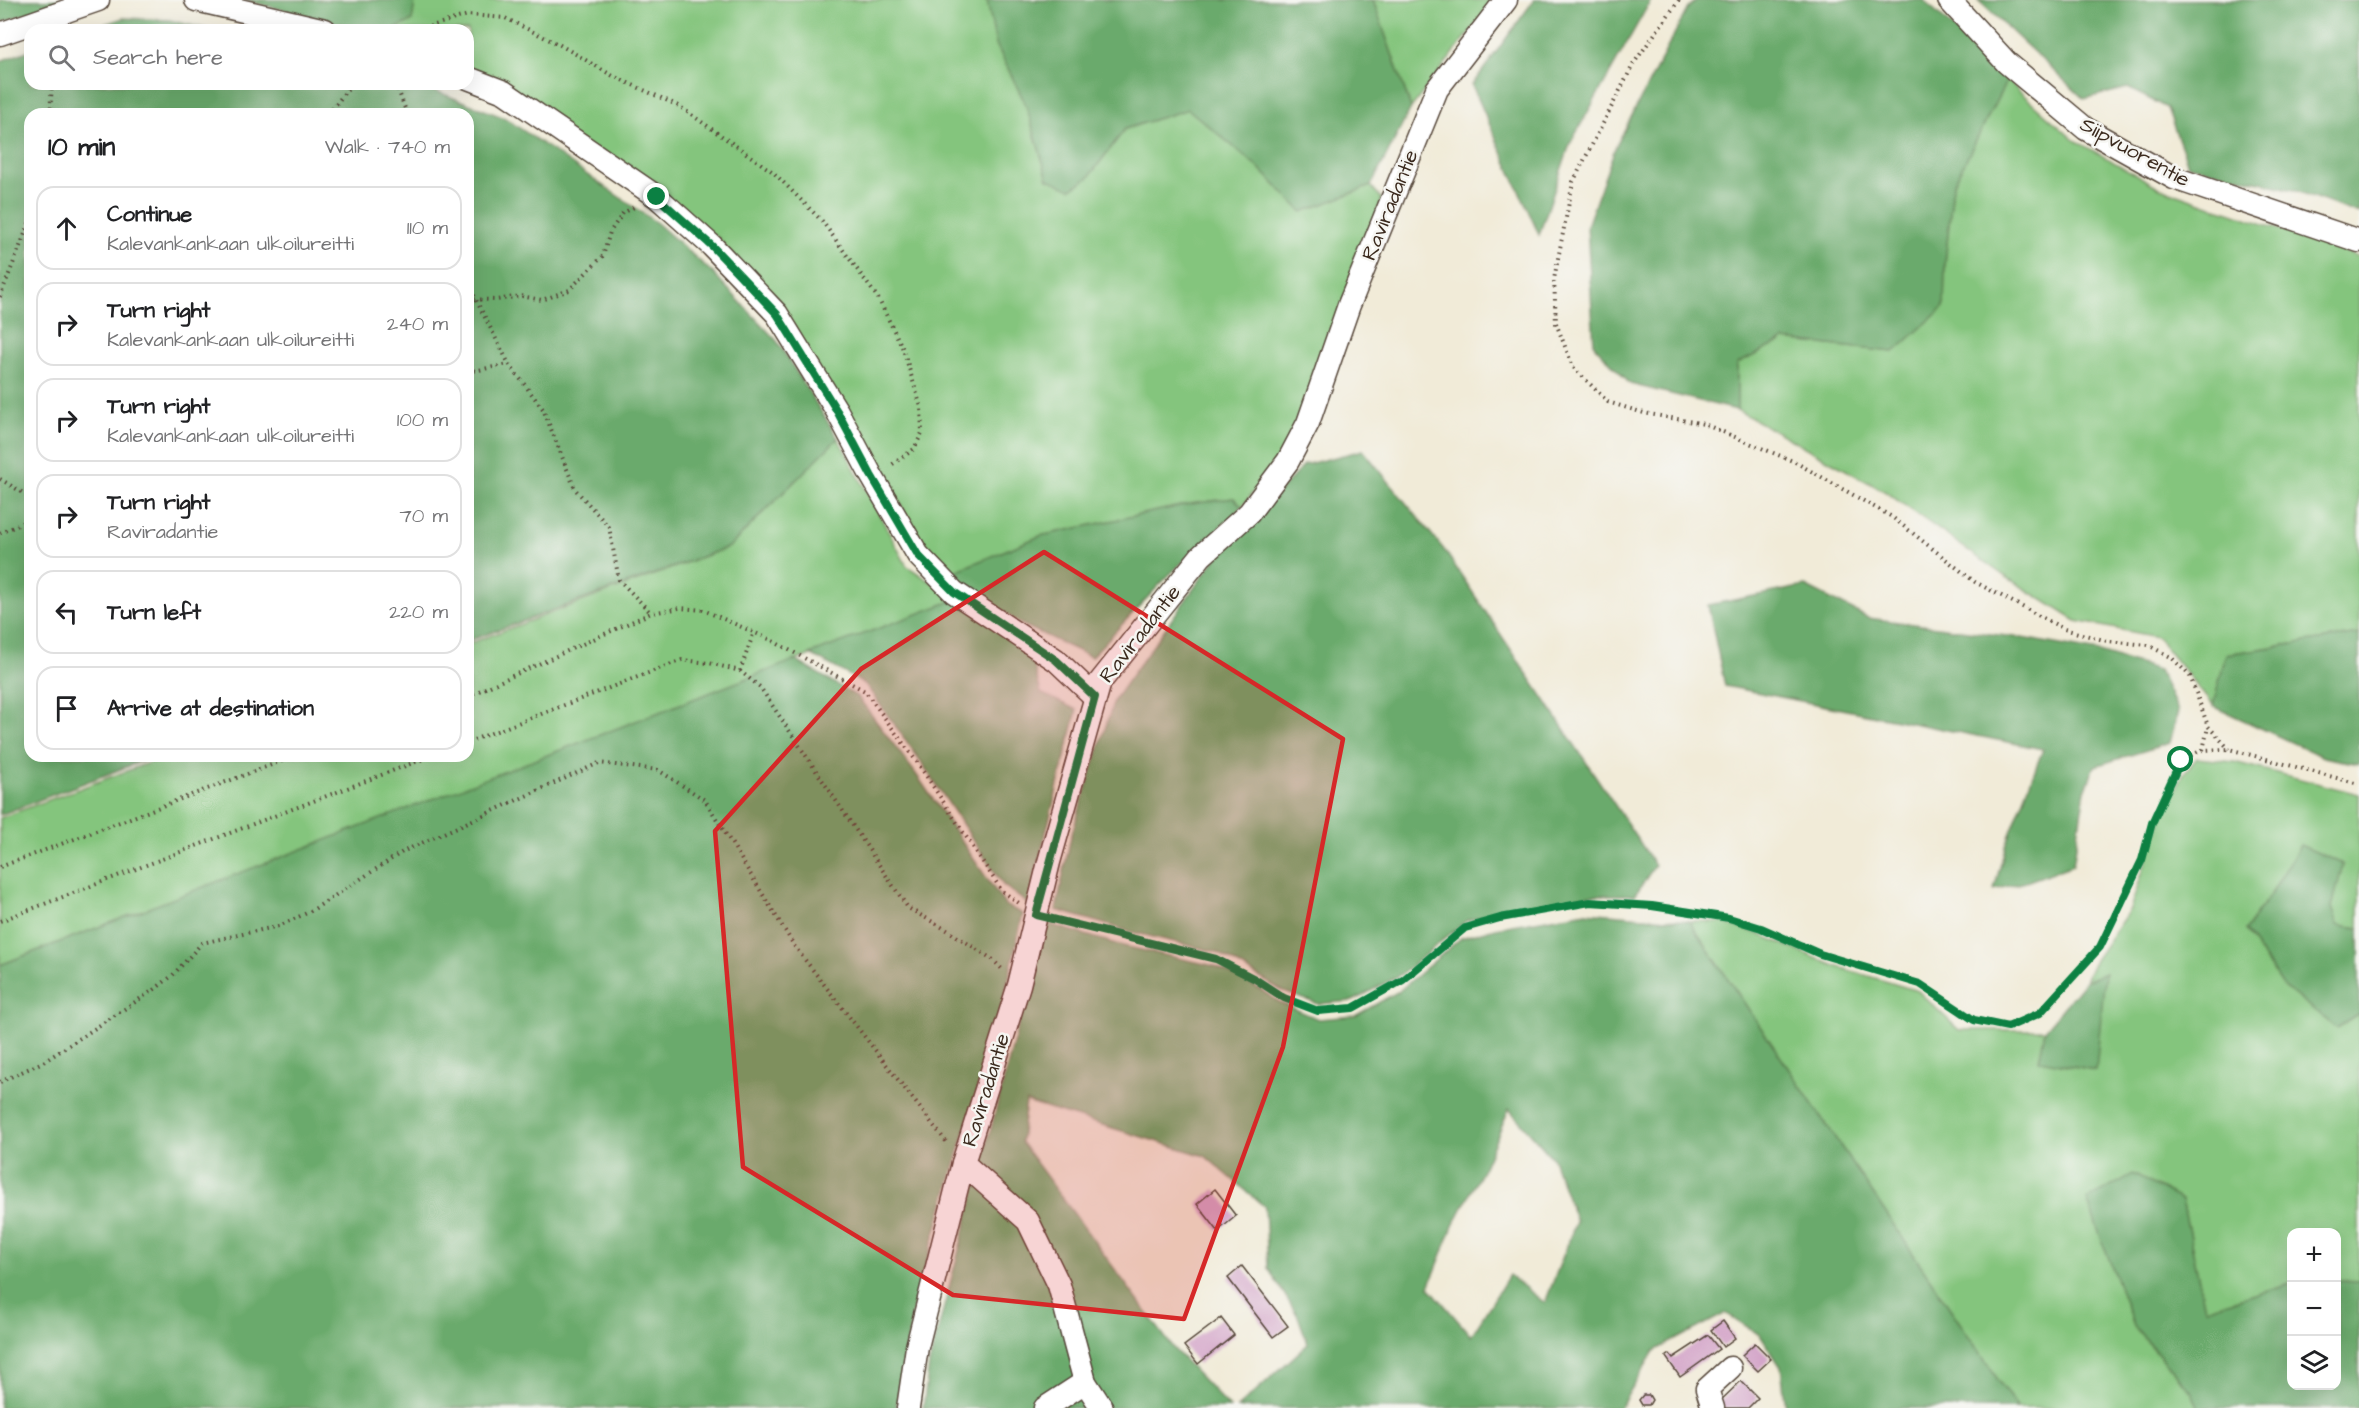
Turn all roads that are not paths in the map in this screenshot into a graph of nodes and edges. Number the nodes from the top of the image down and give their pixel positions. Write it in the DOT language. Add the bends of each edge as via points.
graph roads {
  1 [pos="98,0"];
  2 [pos="196,0"];
  3 [pos="1506,0"];
  4 [pos="1949,0"];
  5 [pos="29,24"];
  6 [pos="299,24"];
  7 [pos="24,26"];
  8 [pos="0,34"];
  9 [pos="474,80"];
  10 [pos="2359,241"];
  11 [pos="1095,697"];
  12 [pos="963,1163"];
  13 [pos="1730,1368"];
  14 [pos="1085,1382"];
  15 [pos="908,1408"];
  16 [pos="1045,1408"];
  17 [pos="1102,1408"];
  18 [pos="1713,1408"];
  1 -- 5 [label="street"];
  2 -- 6 [label="street"];
  3 -- 11 [label="street, Raviradantie" via="1437,89 1349,305 1308,423 1288,461 1249,513 1201,556 1100,682"];
  4 -- 10 [label="street, Siipvuorentie" via="2007,63 2086,129 2174,178"];
  7 -- 8 [label="street"];
  9 -- 11 [label="street" via="504,92 657,197 712,246 777,314 918,555 954,592 1056,660"];
  11 -- 12 [label="street, Raviradantie" via="1019,985"];
  12 -- 14 [label="street" via="1028,1221 1059,1285"];
  12 -- 15 [label="street, Raviradantie" via="916,1347"];
  13 -- 18 [label="street" via="1707,1389"];
  14 -- 16 [label="street"];
  14 -- 17 [label="street"];
}
